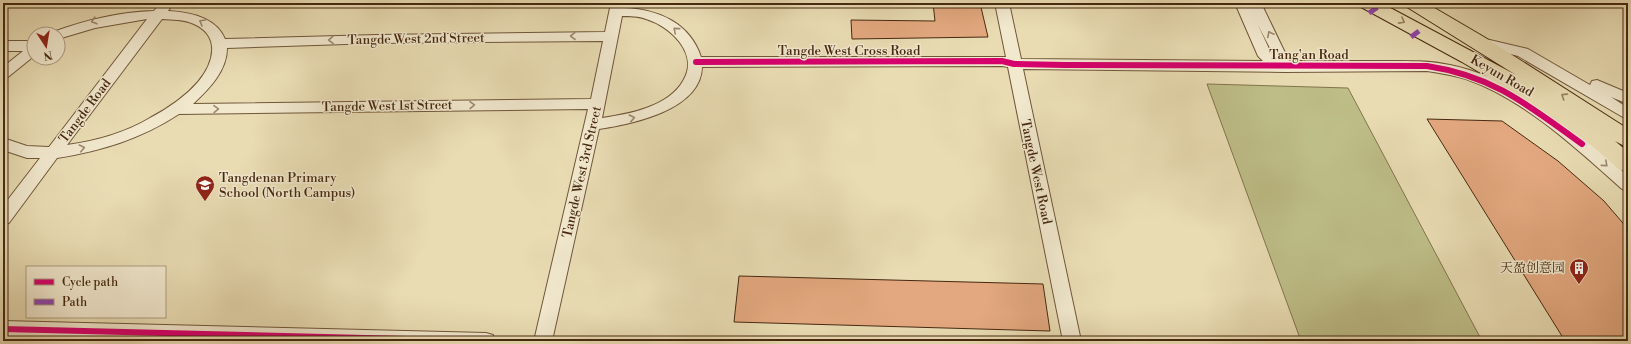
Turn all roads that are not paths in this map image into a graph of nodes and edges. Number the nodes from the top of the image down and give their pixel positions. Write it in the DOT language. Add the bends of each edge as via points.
graph roads {
  1 [pos="1002,3"];
  2 [pos="1242,3"];
  3 [pos="1254,3"];
  4 [pos="1367,3"];
  5 [pos="1413,3"];
  6 [pos="164,7"];
  7 [pos="617,7"];
  8 [pos="66,32"];
  9 [pos="612,36"];
  10 [pos="1477,41"];
  11 [pos="220,44"];
  12 [pos="3,46"];
  13 [pos="26,47"];
  14 [pos="26,54"];
  15 [pos="1265,56"];
  16 [pos="1009,60"];
  17 [pos="1282,61"];
  18 [pos="696,62"];
  19 [pos="1543,64"];
  20 [pos="3,74"];
  21 [pos="1628,99"];
  22 [pos="598,104"];
  23 [pos="177,109"];
  24 [pos="1628,115"];
  25 [pos="593,125"];
  26 [pos="1586,129"];
  27 [pos="1628,140"];
  28 [pos="3,144"];
  29 [pos="53,152"];
  30 [pos="1628,164"];
  31 [pos="1628,185"];
  32 [pos="3,218"];
  33 [pos="3,329"];
  34 [pos="486,341"];
  35 [pos="543,341"];
  36 [pos="1072,341"];
  1 -- 16 [label="street, Tangde West Road"];
  2 -- 15 [label="street, Tang'an Road"];
  17 -- 3 [label="street, Tang'an Road, one-way"];
  4 -- 26 [label="highway, Keyun Road, one-way" via="1493,70"];
  5 -- 10 [label="highway, Keyun Road"];
  6 -- 8 [label="street, one-way" via="111,17"];
  11 -- 6 [label="street, one-way" via="214,31 202,21"];
  6 -- 29 [label="street, Tangde Road"];
  7 -- 9 [label="street, Tangde West 3rd Street"];
  18 -- 7 [label="street, one-way" via="684,37 670,25 650,15"];
  9 -- 11 [label="street, Tangde West 2nd Street, one-way"];
  9 -- 22 [label="street, Tangde West 3rd Street"];
  10 -- 19 [label="street" via="1523,52"];
  26 -- 10 [label="highway, Keyun Road, one-way"];
  11 -- 23 [label="street" via="217,64 211,75"];
  12 -- 13 [label="street"];
  14 -- 20 [label="street"];
  15 -- 16 [label="street, Tang'an Road"];
  15 -- 17 [label="street, Tang'an Road"];
  16 -- 17 [label="street, Tang'an Road"];
  16 -- 18 [label="street, Tangde West Cross Road"];
  16 -- 36 [label="street, Tangde West Road"];
  17 -- 26 [label="street, Tang'an Road" via="1427,66 1463,71 1486,79"];
  25 -- 18 [label="street, one-way" via="640,116 669,102 691,82 696,71"];
  19 -- 21 [label="street" via="1558,66"];
  19 -- 24 [label="street"];
  23 -- 22 [label="street, Tangde West 1st Street, one-way"];
  22 -- 25 [label="street, Tangde West 3rd Street"];
  29 -- 23 [label="street, one-way" via="77,150 120,138 147,127"];
  25 -- 35 [label="street, Tangde West 3rd Street"];
  26 -- 27 [label="highway, Keyun Road"];
  26 -- 30 [label="highway, Keyun Road"];
  26 -- 31 [label="street, Tang'an Road, one-way"];
  28 -- 29 [label="street" via="20,150"];
  29 -- 32 [label="street, Tangde Road"];
  33 -- 34 [label="street"];
}
